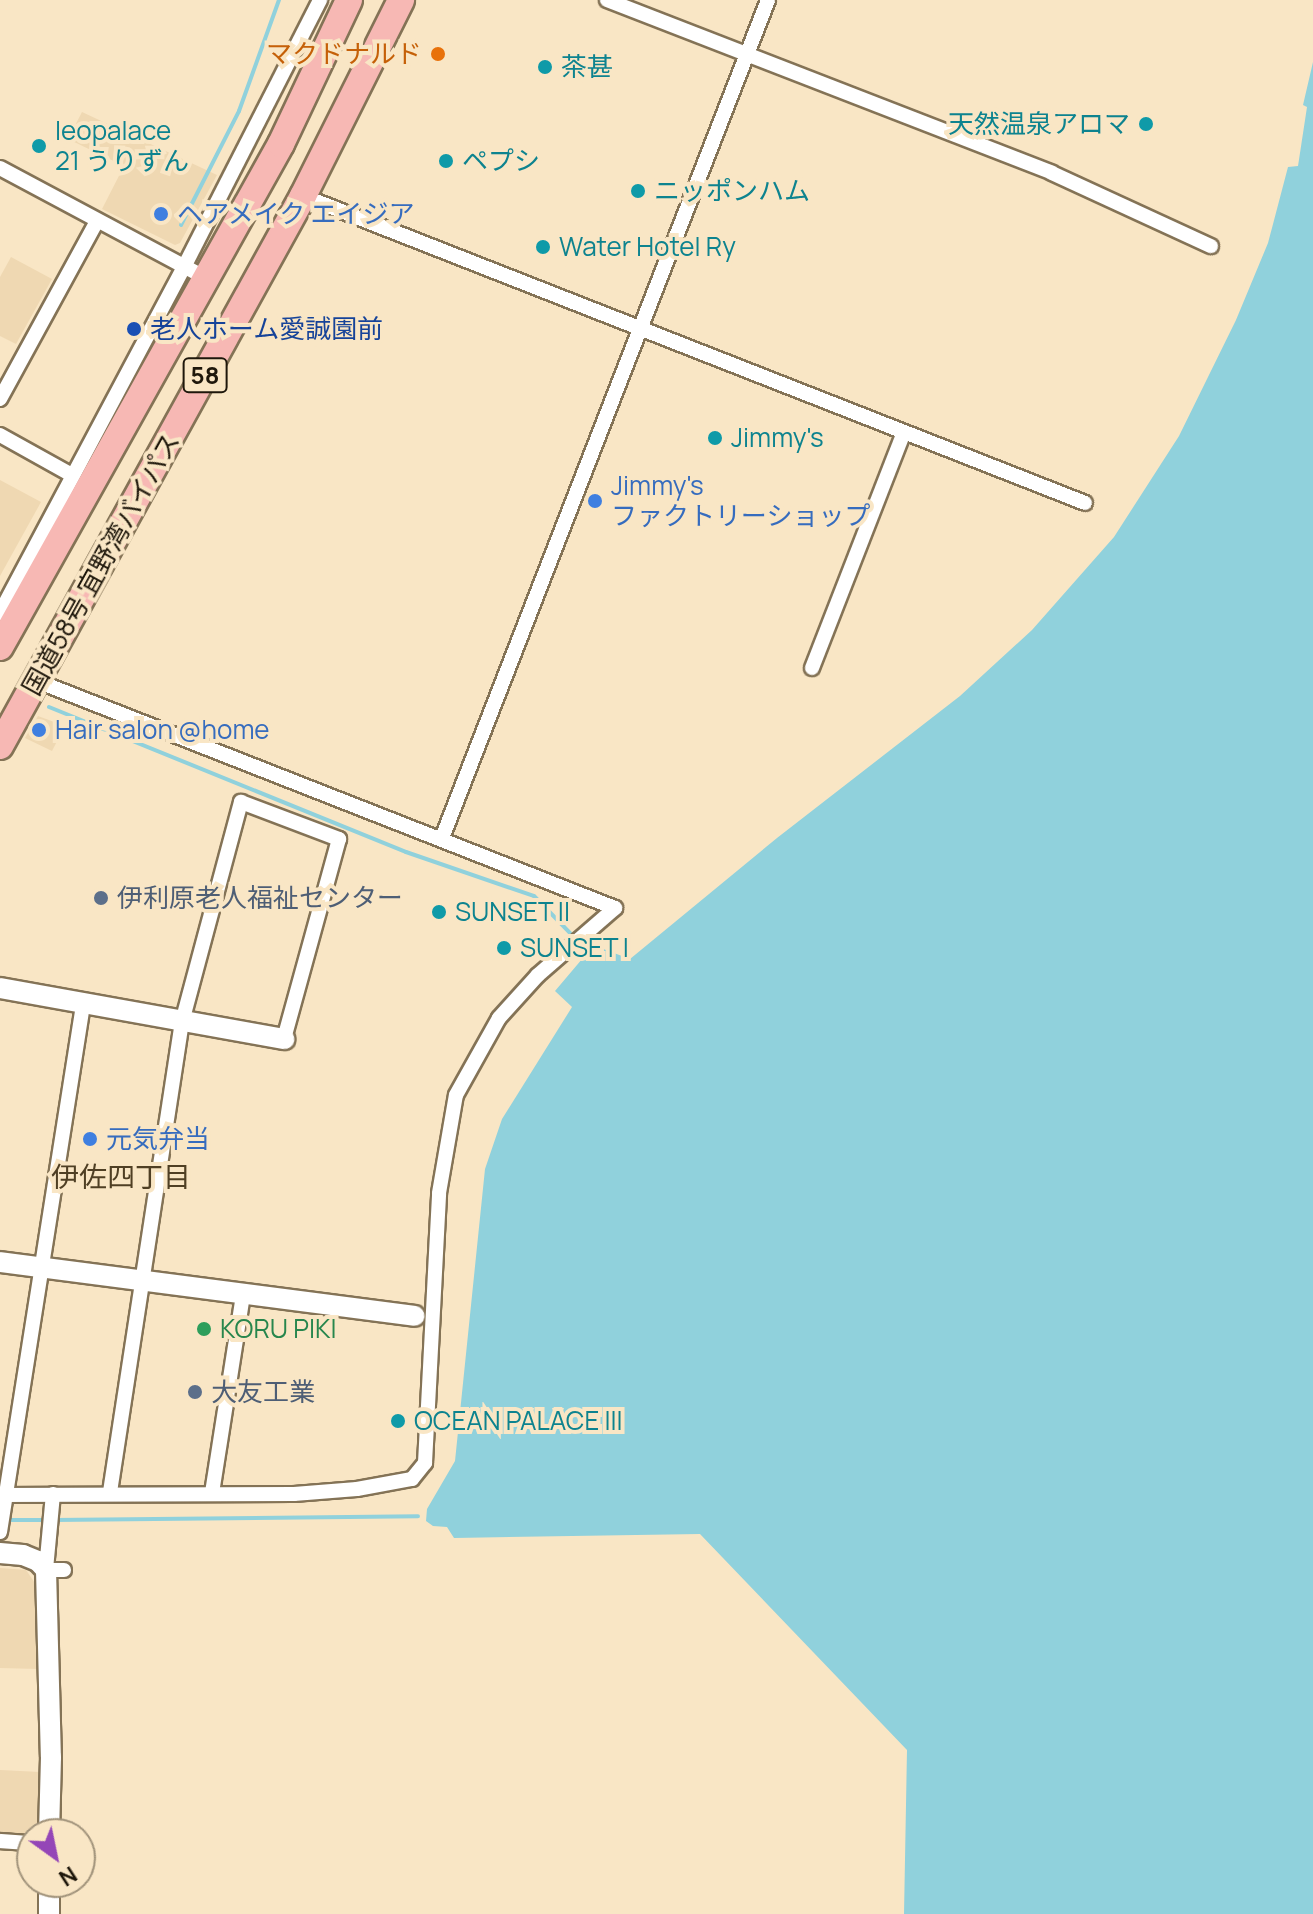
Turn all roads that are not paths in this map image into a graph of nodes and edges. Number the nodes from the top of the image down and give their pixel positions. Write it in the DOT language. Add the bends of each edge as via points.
graph roads {
  1 [pos="320,0"];
  2 [pos="349,0"];
  3 [pos="361,0"];
  4 [pos="401,0"];
  5 [pos="607,0"];
  6 [pos="768,0"];
  7 [pos="746,56"];
  8 [pos="281,144"];
  9 [pos="0,168"];
  10 [pos="303,196"];
  11 [pos="97,221"];
  12 [pos="1211,246"];
  13 [pos="195,273"];
  14 [pos="640,329"];
  15 [pos="0,399"];
  16 [pos="904,432"];
  17 [pos="0,435"];
  18 [pos="72,475"];
  19 [pos="1085,503"];
  20 [pos="0,613"];
  21 [pos="0,647"];
  22 [pos="812,668"];
  23 [pos="37,681"];
  24 [pos="0,746"];
  25 [pos="442,838"];
  26 [pos="0,988"];
  27 [pos="83,1005"];
  28 [pos="182,1022"];
  29 [pos="284,1039"];
  30 [pos="0,1262"];
  31 [pos="42,1268"];
  32 [pos="144,1282"];
  33 [pos="243,1294"];
  34 [pos="415,1316"];
  35 [pos="110,1492"];
  36 [pos="212,1493"];
  37 [pos="53,1494"];
  38 [pos="2,1495"];
  39 [pos="1,1524"];
  40 [pos="0,1553"];
  41 [pos="55,1570"];
  42 [pos="49,1818"];
  1 -- 13 [label="street"];
  2 -- 8 [label="highway, 国道58号 宜野湾バイパス / 58"];
  3 -- 8 [label="highway"];
  4 -- 10 [label="highway, 国道58号 宜野湾バイパス / 58"];
  5 -- 7 [label="street"];
  6 -- 7 [label="street"];
  7 -- 12 [label="street" via="1040,168"];
  7 -- 14 [label="street"];
  8 -- 13 [label="highway, 国道58号 宜野湾バイパス / 58"];
  9 -- 11 [label="street"];
  10 -- 14 [label="street"];
  10 -- 23 [label="highway, 国道58号 宜野湾バイパス / 58"];
  11 -- 13 [label="street"];
  11 -- 15 [label="street"];
  13 -- 18 [label="street"];
  13 -- 21 [label="highway, 国道58号 宜野湾バイパス / 58"];
  14 -- 16 [label="street"];
  14 -- 25 [label="street"];
  16 -- 19 [label="street"];
  16 -- 22 [label="street"];
  17 -- 18 [label="street"];
  18 -- 20 [label="street"];
  23 -- 24 [label="highway, 国道58号 宜野湾バイパス / 58"];
  23 -- 25 [label="street"];
  25 -- 36 [label="street" via="615,908 538,975 499,1018 456,1095 439,1193 425,1463 402,1483 294,1494"];
  26 -- 27 [label="street"];
  27 -- 28 [label="street"];
  27 -- 31 [label="street"];
  28 -- 29 [label="street"];
  28 -- 29 [label="street" via="241,802 339,839"];
  28 -- 32 [label="street"];
  30 -- 31 [label="street"];
  31 -- 32 [label="street"];
  31 -- 38 [label="street"];
  32 -- 33 [label="street"];
  32 -- 35 [label="street"];
  33 -- 34 [label="street"];
  33 -- 36 [label="street"];
  35 -- 36 [label="street"];
  35 -- 37 [label="street"];
  37 -- 38 [label="street"];
  37 -- 41 [label="street"];
  38 -- 39 [label="street"];
  40 -- 41 [label="street" via="23,1555"];
  41 -- 42 [label="street"];
}
